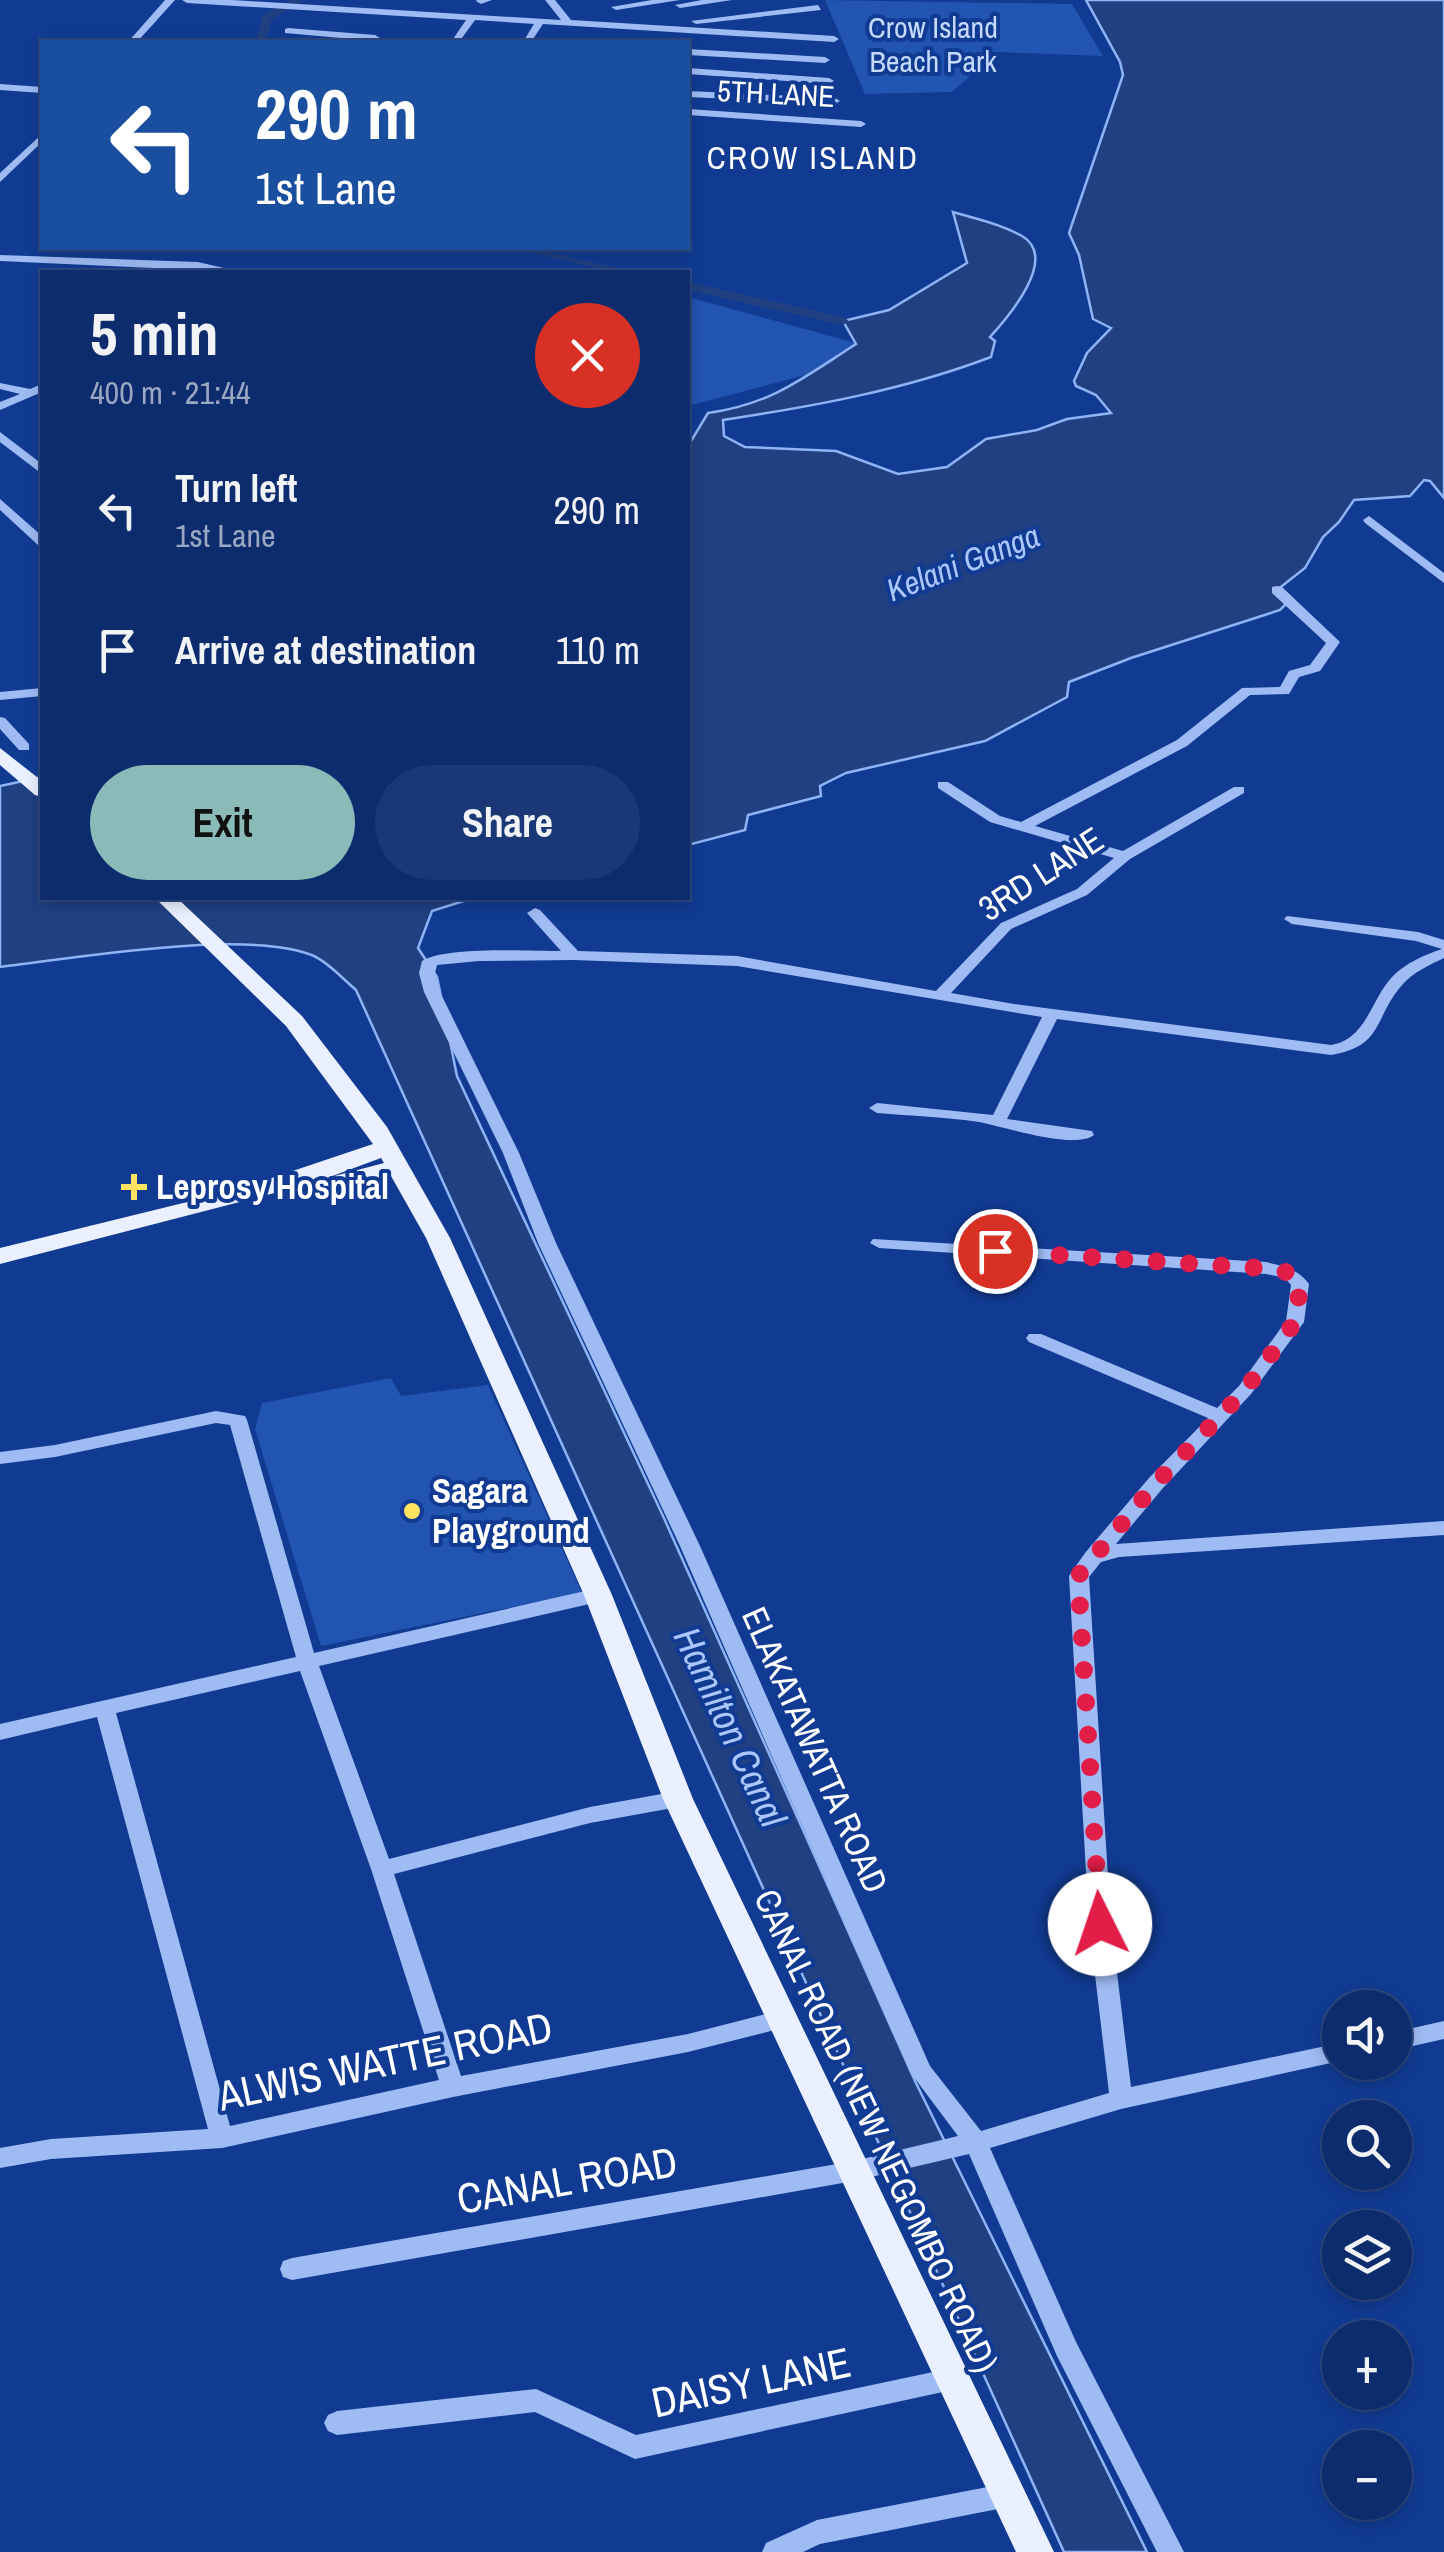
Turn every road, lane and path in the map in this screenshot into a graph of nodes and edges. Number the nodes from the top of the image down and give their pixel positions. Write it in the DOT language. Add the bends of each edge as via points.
graph roads {
  1 [pos="170,0"];
  2 [pos="187,0"];
  3 [pos="316,0"];
  4 [pos="483,0"];
  5 [pos="551,0"];
  6 [pos="727,0"];
  7 [pos="677,2"];
  8 [pos="613,3"];
  9 [pos="298,8"];
  10 [pos="818,8"];
  11 [pos="394,14"];
  12 [pos="471,19"];
  13 [pos="495,20"];
  14 [pos="696,22"];
  15 [pos="540,23"];
  16 [pos="570,25"];
  17 [pos="828,28"];
  18 [pos="636,29"];
  19 [pos="288,31"];
  20 [pos="678,31"];
  21 [pos="704,33"];
  22 [pos="134,40"];
  23 [pos="373,40"];
  24 [pos="456,40"];
  25 [pos="528,40"];
  26 [pos="632,40"];
  27 [pos="672,40"];
  28 [pos="690,52"];
  29 [pos="825,60"];
  30 [pos="690,72"];
  31 [pos="829,82"];
  32 [pos="0,87"];
  33 [pos="40,90"];
  34 [pos="690,94"];
  35 [pos="836,101"];
  36 [pos="690,112"];
  37 [pos="861,124"];
  38 [pos="40,138"];
  39 [pos="0,179"];
  40 [pos="0,258"];
  41 [pos="226,270"];
  42 [pos="0,386"];
  43 [pos="39,391"];
  44 [pos="0,406"];
  45 [pos="0,436"];
  46 [pos="40,468"];
  47 [pos="0,503"];
  48 [pos="1369,520"];
  49 [pos="40,540"];
  50 [pos="1444,579"];
  51 [pos="1277,590"];
  52 [pos="40,692"];
  53 [pos="0,696"];
  54 [pos="0,721"];
  55 [pos="24,748"];
  56 [pos="8,761"];
  57 [pos="943,784"];
  58 [pos="40,789"];
  59 [pos="1239,790"];
  60 [pos="1024,826"];
  61 [pos="1125,856"];
  62 [pos="167,900"];
  63 [pos="535,913"];
  64 [pos="1292,919"];
  65 [pos="1444,945"];
  66 [pos="1444,953"];
  67 [pos="574,955"];
  68 [pos="940,996"];
  69 [pos="1052,1014"];
  70 [pos="877,1108"];
  71 [pos="998,1121"];
  72 [pos="1086,1135"];
  73 [pos="394,1156"];
  74 [pos="879,1244"];
  75 [pos="0,1256"];
  76 [pos="1035,1338"];
  77 [pos="1218,1414"];
  78 [pos="0,1458"];
  79 [pos="1444,1528"];
  80 [pos="1090,1559"];
  81 [pos="598,1595"];
  82 [pos="307,1662"];
  83 [pos="105,1710"];
  84 [pos="0,1732"];
  85 [pos="678,1799"];
  86 [pos="382,1869"];
  87 [pos="782,2019"];
  88 [pos="1444,2030"];
  89 [pos="1412,2037"];
  90 [pos="1322,2056"];
  91 [pos="453,2086"];
  92 [pos="1121,2099"];
  93 [pos="222,2138"];
  94 [pos="976,2142"];
  95 [pos="0,2158"];
  96 [pos="854,2171"];
  97 [pos="292,2269"];
  98 [pos="952,2379"];
  99 [pos="337,2423"];
  100 [pos="1008,2495"];
  101 [pos="775,2552"];
  102 [pos="1035,2552"];
  103 [pos="1171,2552"];
  1 -- 22 [label="street"];
  2 -- 9 [label="street"];
  3 -- 9 [label="street"];
  4 -- 13 [label="street"];
  5 -- 16 [label="street"];
  6 -- 7 [label="street"];
  7 -- 8 [label="street"];
  7 -- 14 [label="street"];
  8 -- 18 [label="street"];
  9 -- 11 [label="street"];
  10 -- 14 [label="street"];
  11 -- 12 [label="street"];
  11 -- 23 [label="street"];
  12 -- 13 [label="street"];
  12 -- 24 [label="street"];
  13 -- 15 [label="street"];
  14 -- 21 [label="street"];
  15 -- 16 [label="street"];
  15 -- 25 [label="street"];
  16 -- 18 [label="street"];
  17 -- 21 [label="street" via="834,39"];
  18 -- 20 [label="street"];
  18 -- 26 [label="street"];
  19 -- 23 [label="street"];
  20 -- 21 [label="street"];
  20 -- 27 [label="street"];
  28 -- 29 [label="street"];
  30 -- 31 [label="street"];
  32 -- 33 [label="street"];
  34 -- 35 [label="street"];
  36 -- 37 [label="street, 5TH LANE"];
  38 -- 39 [label="street"];
  40 -- 41 [label="street"];
  42 -- 43 [label="street"];
  43 -- 44 [label="street"];
  45 -- 46 [label="street"];
  47 -- 49 [label="street"];
  48 -- 50 [label="street"];
  51 -- 60 [label="street" via="1333,642 1315,668 1294,674 1284,691 1247,691 1182,743"];
  52 -- 53 [label="street"];
  54 -- 55 [label="street"];
  56 -- 58 [label="main road"];
  57 -- 60 [label="street" via="985,814"];
  59 -- 61 [label="street, 3RD LANE"];
  60 -- 61 [label="street"];
  61 -- 68 [label="street, 3RD LANE" via="1082,892 1006,926"];
  62 -- 73 [label="main road, CANAL ROAD (NEW NEGOMBO ROAD)" via="294,1021"];
  63 -- 67 [label="street"];
  64 -- 65 [label="street"];
  66 -- 69 [label="street" via="1400,976 1361,1041 1340,1050"];
  67 -- 68 [label="street" via="737,960"];
  67 -- 94 [label="street, ELAKATAWATTA ROAD" via="430,961 426,972 690,1546 921,2072"];
  68 -- 69 [label="street"];
  69 -- 71 [label="street"];
  70 -- 71 [label="street"];
  71 -- 72 [label="street"];
  73 -- 75 [label="main road" via="347,1182 221,1200"];
  73 -- 81 [label="main road, CANAL ROAD (NEW NEGOMBO ROAD)" via="438,1238"];
  74 -- 77 [label="street" via="1292,1274 1300,1288 1295,1322 1245,1390"];
  76 -- 77 [label="street"];
  77 -- 80 [label="street"];
  78 -- 82 [label="street" via="216,1417 238,1420"];
  79 -- 80 [label="street" via="1138,1548"];
  80 -- 92 [label="street" via="1078,1576 1078,1606 1100,1924"];
  81 -- 82 [label="street"];
  81 -- 85 [label="main road, CANAL ROAD (NEW NEGOMBO ROAD)"];
  82 -- 83 [label="street"];
  82 -- 86 [label="street"];
  83 -- 84 [label="street"];
  83 -- 93 [label="street"];
  85 -- 86 [label="street"];
  85 -- 87 [label="main road, CANAL ROAD (NEW NEGOMBO ROAD)"];
  86 -- 91 [label="street"];
  87 -- 91 [label="street, ALWIS WATTE ROAD"];
  87 -- 96 [label="main road, CANAL ROAD (NEW NEGOMBO ROAD)"];
  88 -- 89 [label="street"];
  90 -- 92 [label="street, CANAL ROAD"];
  91 -- 93 [label="street, ALWIS WATTE ROAD"];
  92 -- 94 [label="street, CANAL ROAD"];
  93 -- 95 [label="street, ALWIS WATTE ROAD"];
  94 -- 96 [label="street, CANAL ROAD"];
  94 -- 103 [label="street, ELAKATAWATTA ROAD" via="1066,2348"];
  96 -- 97 [label="street, CANAL ROAD"];
  96 -- 98 [label="main road, CANAL ROAD (NEW NEGOMBO ROAD)"];
  98 -- 99 [label="street, DAISY LANE" via="635,2447 536,2400"];
  98 -- 100 [label="main road, CANAL ROAD (NEW NEGOMBO ROAD)"];
  100 -- 101 [label="street" via="818,2532"];
  100 -- 102 [label="main road, CANAL ROAD (NEW NEGOMBO ROAD)"];
}
